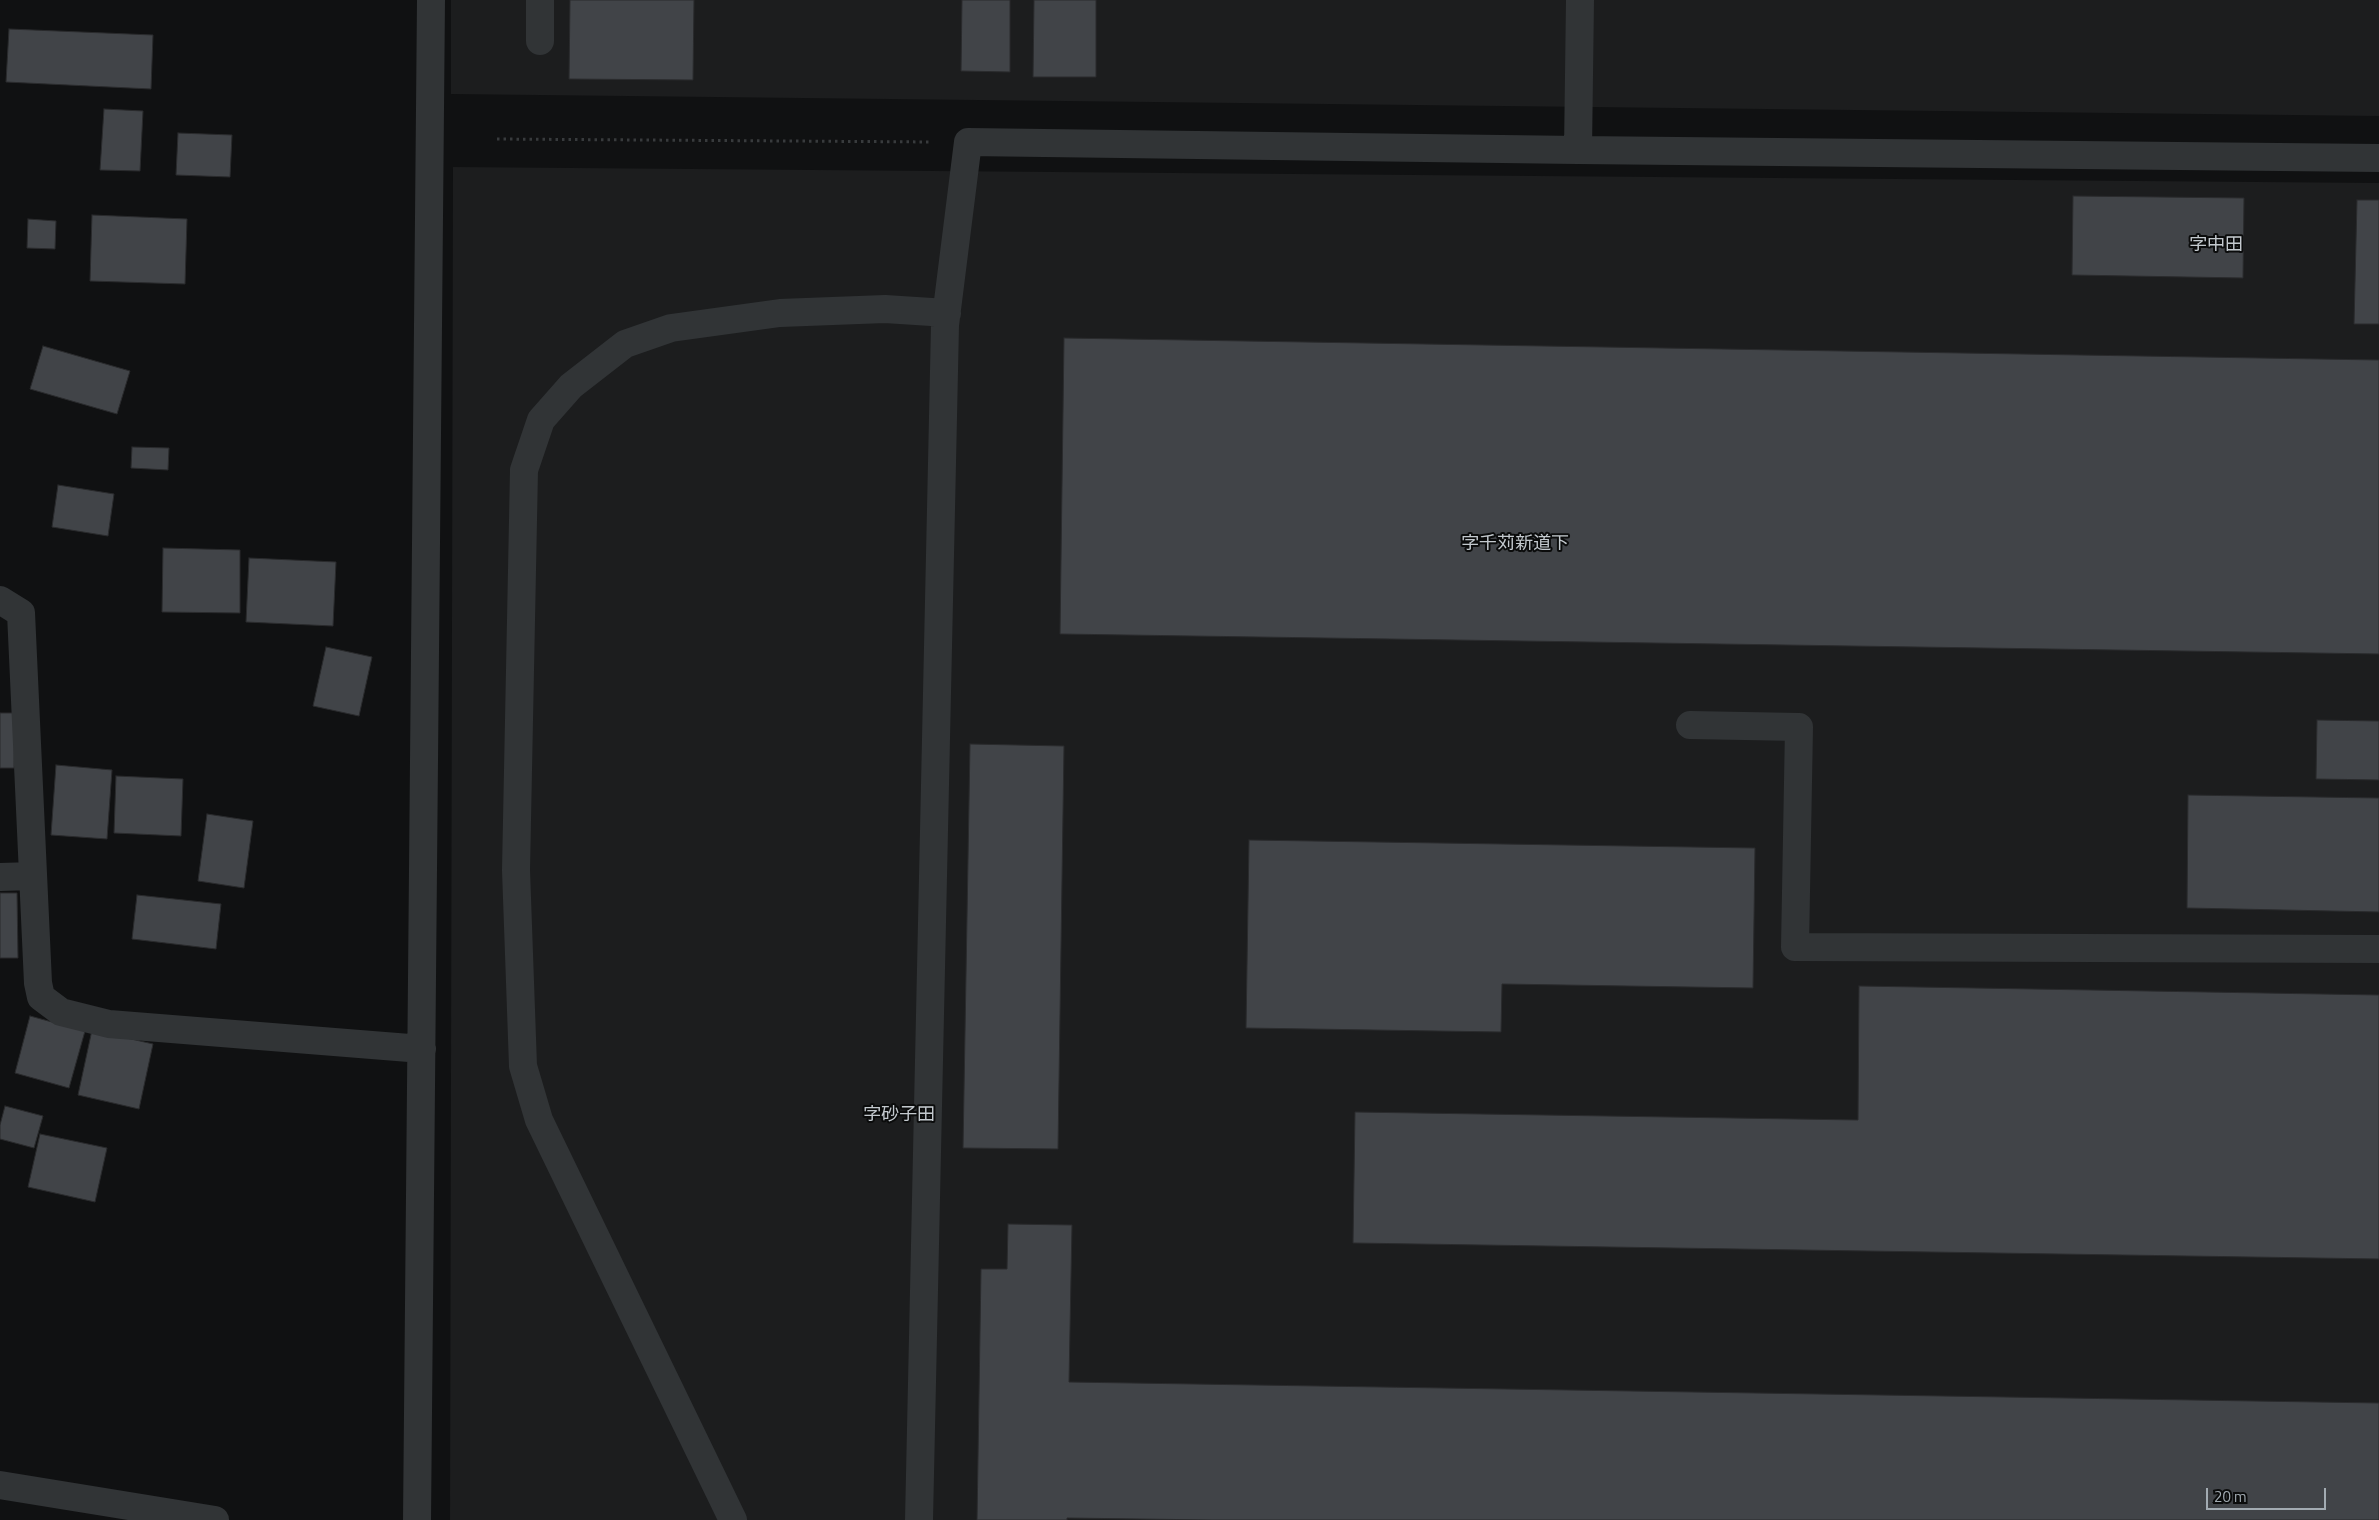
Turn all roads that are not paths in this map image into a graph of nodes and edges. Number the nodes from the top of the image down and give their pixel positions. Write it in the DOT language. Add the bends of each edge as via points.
graph roads {
  1 [pos="431,0"];
  2 [pos="540,0"];
  3 [pos="1580,0"];
  4 [pos="540,41"];
  5 [pos="1578,150"];
  6 [pos="2379,158"];
  7 [pos="947,313"];
  8 [pos="0,600"];
  9 [pos="1690,725"];
  10 [pos="32,876"];
  11 [pos="0,877"];
  12 [pos="2379,949"];
  13 [pos="422,1049"];
  14 [pos="0,1485"];
  15 [pos="215,1520"];
  16 [pos="417,1520"];
  17 [pos="733,1520"];
  18 [pos="919,1520"];
  1 -- 13 [label="street"];
  2 -- 4 [label="street"];
  3 -- 5 [label="street"];
  5 -- 6 [label="street"];
  5 -- 7 [label="street" via="968,142"];
  7 -- 17 [label="street" via="885,309 780,313 671,328 625,344 571,386 541,420 524,470 516,870 523,1066 539,1120"];
  7 -- 18 [label="street"];
  8 -- 10 [label="street" via="21,613"];
  9 -- 12 [label="street" via="1799,727 1795,947"];
  10 -- 11 [label="street"];
  10 -- 13 [label="street" via="38,983 41,997 61,1012 110,1024"];
  13 -- 16 [label="street"];
  14 -- 15 [label="street"];
}
